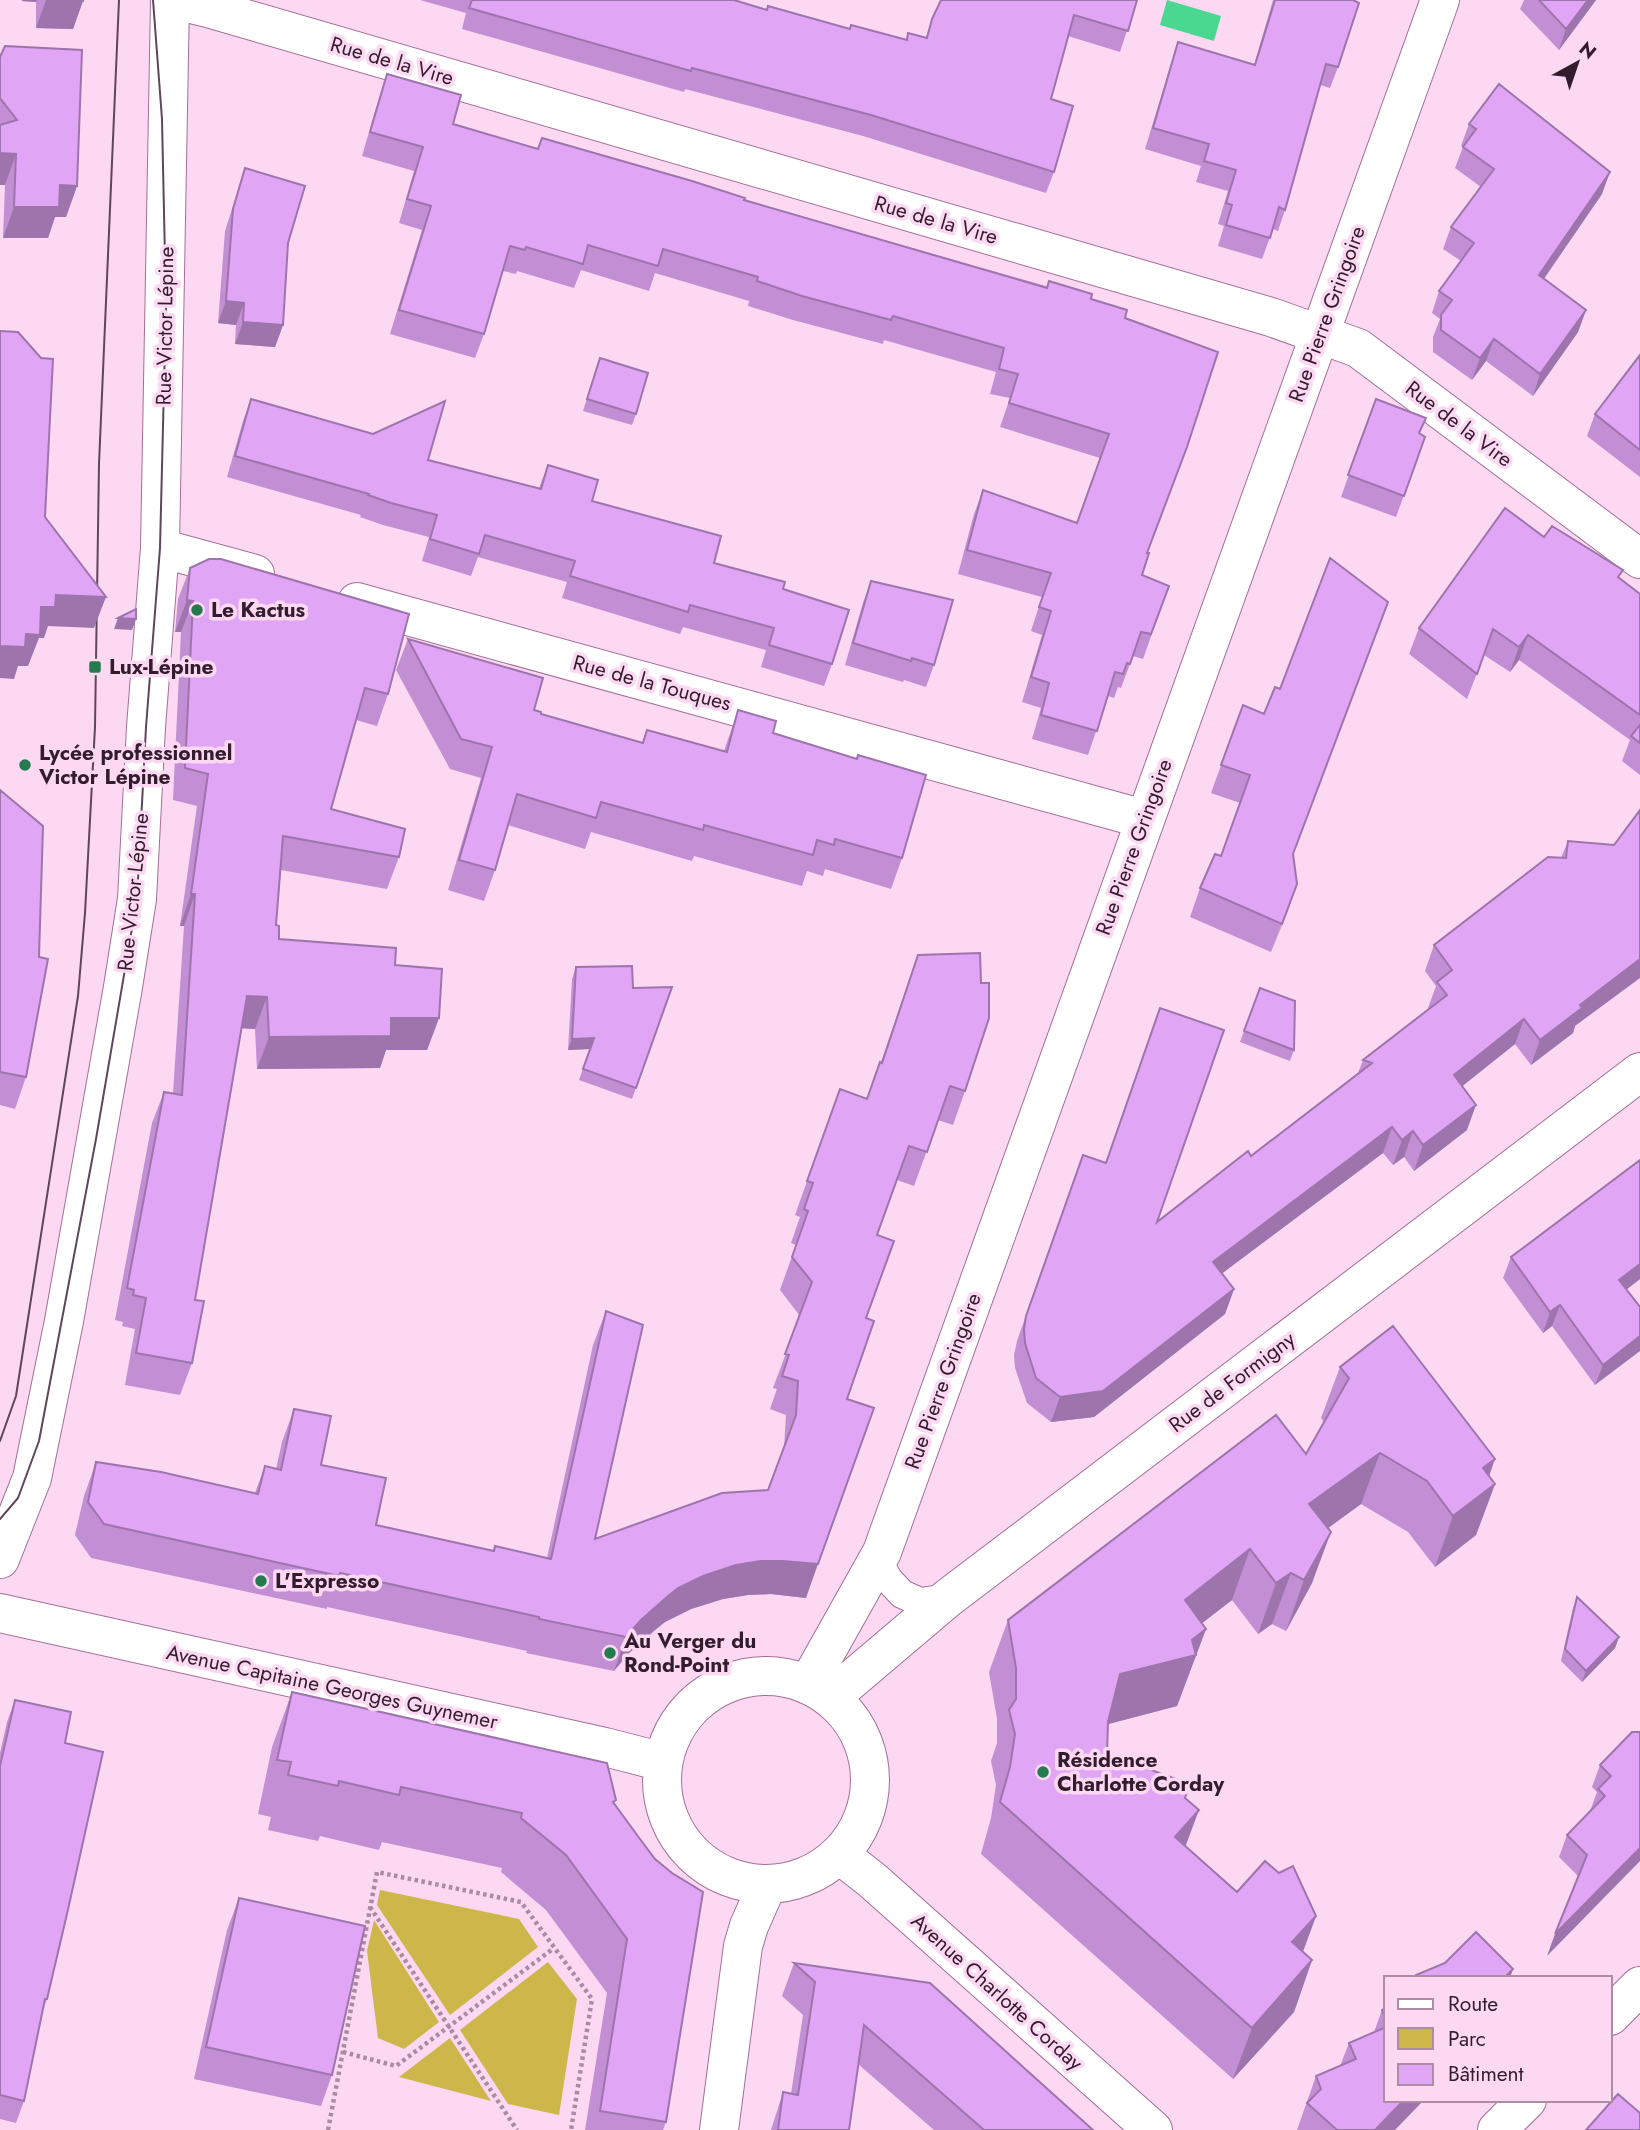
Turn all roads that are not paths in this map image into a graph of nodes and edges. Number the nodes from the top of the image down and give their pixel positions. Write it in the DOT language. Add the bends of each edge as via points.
graph roads {
  1 [pos="172,0"];
  2 [pos="1440,0"];
  3 [pos="1320,334"];
  4 [pos="160,548"];
  5 [pos="1640,559"];
  6 [pos="289,583"];
  7 [pos="329,594"];
  8 [pos="1144,819"];
  9 [pos="1640,1072"];
  10 [pos="882,1552"];
  11 [pos="0,1559"];
  12 [pos="948,1598"];
  13 [pos="0,1613"];
  14 [pos="819,1691"];
  15 [pos="663,1762"];
  16 [pos="840,1855"];
  17 [pos="766,1885"];
  18 [pos="1640,1986"];
  19 [pos="1612,2014"];
  20 [pos="1525,2102"];
  21 [pos="719,2130"];
  22 [pos="1153,2130"];
  23 [pos="1497,2130"];
  1 -- 3 [label="street, Rue de la Vire"];
  1 -- 4 [label="street, Rue Victor Lépine"];
  2 -- 3 [label="street, Rue Pierre Gringoire"];
  3 -- 5 [label="street, Rue de la Vire" via="1359,348"];
  3 -- 8 [label="street, Rue Pierre Gringoire"];
  4 -- 6 [label="street"];
  4 -- 11 [label="street, Rue Victor Lépine" via="137,899 125,975 32,1478"];
  7 -- 8 [label="street, Rue de la Touques"];
  8 -- 10 [label="street, Rue Pierre Gringoire"];
  9 -- 12 [label="street, Rue de Formigny"];
  10 -- 12 [label="lane" via="881,1566 902,1594 920,1602"];
  10 -- 14 [label="street, Rue Pierre Gringoire"];
  12 -- 14 [label="street, Rue de Formigny"];
  13 -- 15 [label="street, Avenue Capitaine Georges Guynemer"];
  14 -- 15 [label="street" via="780,1676 724,1684 699,1699 679,1720"];
  14 -- 16 [label="street" via="848,1716 861,1736 868,1760 866,1809"];
  15 -- 17 [label="street" via="663,1802 673,1829 689,1852 712,1870 738,1881"];
  16 -- 17 [label="street" via="821,1870 794,1881"];
  16 -- 22 [label="street, Avenue Charlotte Corday"];
  17 -- 21 [label="street" via="743,1946"];
  18 -- 19 [label="street"];
  20 -- 23 [label="street"];
}
